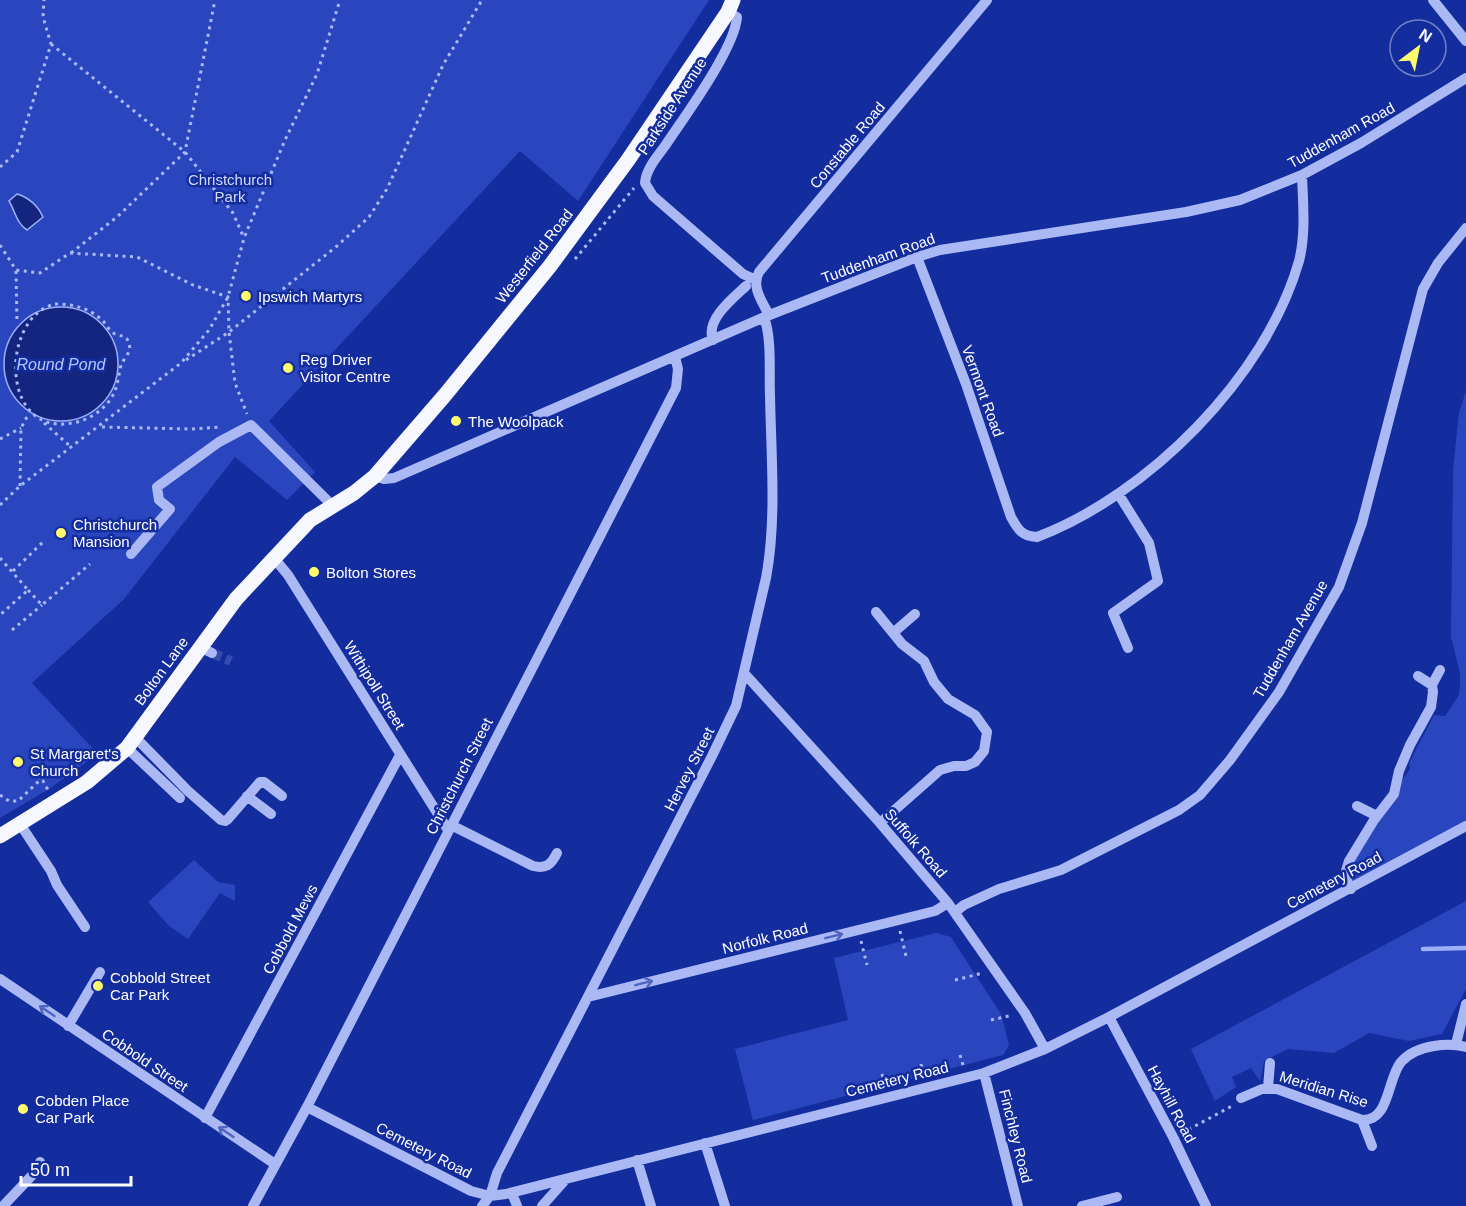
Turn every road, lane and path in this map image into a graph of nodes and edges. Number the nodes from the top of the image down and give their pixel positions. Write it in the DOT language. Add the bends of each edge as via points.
graph roads {
  1 [pos="44,0"];
  2 [pos="215,0"];
  3 [pos="340,0"];
  4 [pos="482,0"];
  5 [pos="987,0"];
  6 [pos="1433,0"];
  7 [pos="730,6"];
  8 [pos="1466,41"];
  9 [pos="51,44"];
  10 [pos="1466,78"];
  11 [pos="185,152"];
  12 [pos="0,167"];
  13 [pos="1302,175"];
  14 [pos="645,177"];
  15 [pos="1466,228"];
  16 [pos="244,238"];
  17 [pos="0,245"];
  18 [pos="70,253"];
  19 [pos="917,257"];
  20 [pos="573,261"];
  21 [pos="16,270"];
  22 [pos="751,283"];
  23 [pos="228,297"];
  24 [pos="31,312"];
  25 [pos="766,316"];
  26 [pos="24,317"];
  27 [pos="17,323"];
  28 [pos="12,330"];
  29 [pos="229,332"];
  30 [pos="713,340"];
  31 [pos="675,357"];
  32 [pos="181,363"];
  33 [pos="21,409"];
  34 [pos="28,415"];
  35 [pos="44,422"];
  36 [pos="251,425"];
  37 [pos="100,427"];
  38 [pos="21,428"];
  39 [pos="0,439"];
  40 [pos="72,448"];
  41 [pos="375,476"];
  42 [pos="20,486"];
  43 [pos="1119,495"];
  44 [pos="0,506"];
  45 [pos="332,506"];
  46 [pos="44,541"];
  47 [pos="131,554"];
  48 [pos="0,558"];
  49 [pos="274,558"];
  50 [pos="90,564"];
  51 [pos="13,571"];
  52 [pos="28,590"];
  53 [pos="42,604"];
  54 [pos="876,612"];
  55 [pos="915,614"];
  56 [pos="0,615"];
  57 [pos="12,630"];
  58 [pos="893,633"];
  59 [pos="1128,648"];
  60 [pos="1440,670"];
  61 [pos="744,673"];
  62 [pos="1418,676"];
  63 [pos="1432,685"];
  64 [pos="131,742"];
  65 [pos="400,755"];
  66 [pos="247,796"];
  67 [pos="282,796"];
  68 [pos="1,797"];
  69 [pos="180,798"];
  70 [pos="55,803"];
  71 [pos="1357,806"];
  72 [pos="271,814"];
  73 [pos="1377,816"];
  74 [pos="880,823"];
  75 [pos="20,824"];
  76 [pos="1466,826"];
  77 [pos="449,827"];
  78 [pos="0,836"];
  79 [pos="557,853"];
  80 [pos="1351,889"];
  81 [pos="948,903"];
  82 [pos="955,912"];
  83 [pos="85,927"];
  84 [pos="899,928"];
  85 [pos="861,938"];
  86 [pos="906,956"];
  87 [pos="867,965"];
  88 [pos="100,972"];
  89 [pos="984,973"];
  90 [pos="0,979"];
  91 [pos="955,980"];
  92 [pos="588,997"];
  93 [pos="1466,1004"];
  94 [pos="1012,1015"];
  95 [pos="1108,1017"];
  96 [pos="992,1020"];
  97 [pos="68,1026"];
  98 [pos="1461,1046"];
  99 [pos="1045,1049"];
  100 [pos="960,1055"];
  101 [pos="1270,1063"];
  102 [pos="921,1064"];
  103 [pos="964,1069"];
  104 [pos="984,1072"];
  105 [pos="882,1074"];
  106 [pos="925,1079"];
  107 [pos="1268,1088"];
  108 [pos="886,1089"];
  109 [pos="1241,1098"];
  110 [pos="307,1107"];
  111 [pos="205,1118"];
  112 [pos="1362,1120"];
  113 [pos="1173,1137"];
  114 [pos="705,1143"];
  115 [pos="1372,1146"];
  116 [pos="637,1160"];
  117 [pos="40,1162"];
  118 [pos="275,1164"];
  119 [pos="566,1179"];
  120 [pos="512,1193"];
  121 [pos="490,1196"];
  122 [pos="1117,1197"];
  123 [pos="3,1206"];
  124 [pos="253,1206"];
  125 [pos="482,1206"];
  126 [pos="517,1206"];
  127 [pos="542,1206"];
  128 [pos="651,1206"];
  129 [pos="725,1206"];
  130 [pos="1018,1206"];
  131 [pos="1082,1206"];
  132 [pos="1206,1206"];
  1 -- 9 [label="path" via="43,17"];
  2 -- 11 [label="path"];
  3 -- 16 [label="path" via="317,75"];
  4 -- 29 [label="path" via="443,65 387,189 369,217"];
  5 -- 22 [label="street, Constable Road"];
  6 -- 8 [label="street"];
  7 -- 14 [label="street, Parkside Avenue" via="736,24 723,55"];
  7 -- 41 [label="main road, Westerfield Road" via="628,160 550,267"];
  9 -- 11 [label="path"];
  9 -- 12 [label="path" via="17,152"];
  10 -- 13 [label="street, Tuddenham Road"];
  11 -- 16 [label="path" via="233,213"];
  11 -- 18 [label="path" via="117,217"];
  13 -- 19 [label="street, Tuddenham Road" via="1240,200 1208,208 948,248"];
  13 -- 43 [label="street" via="1299,260 1266,335 1245,369 1196,430"];
  14 -- 20 [label="path"];
  14 -- 22 [label="street, Parkside Avenue" via="652,196"];
  15 -- 82 [label="street, Tuddenham Avenue" via="1423,289 1362,523 1339,587 1279,692 1230,760 1200,795 1179,810 1061,870 999,889"];
  16 -- 23 [label="path"];
  17 -- 21 [label="path"];
  18 -- 21 [label="path" via="40,273"];
  18 -- 23 [label="path" via="137,257"];
  19 -- 25 [label="street, Tuddenham Road"];
  19 -- 43 [label="street, Vermont Road" via="1017,530 1037,537"];
  21 -- 27 [label="path"];
  22 -- 25 [label="street"];
  22 -- 30 [label="street, Constable Road" via="735,296 712,326"];
  23 -- 29 [label="path"];
  23 -- 32 [label="path" via="209,330"];
  24 -- 35 [label="path" via="55,304 81,307 96,315 113,334 123,335 130,350 122,363 114,394 98,412 76,423"];
  25 -- 30 [label="street, Tuddenham Road"];
  25 -- 61 [label="street, Hervey Street" via="771,532 766,578"];
  26 -- 27 [label="path"];
  27 -- 28 [label="path"];
  29 -- 32 [label="path"];
  29 -- 36 [label="path" via="235,383"];
  30 -- 31 [label="street, Tuddenham Road"];
  31 -- 41 [label="street, Tuddenham Road" via="394,478"];
  31 -- 77 [label="street, Christchurch Street" via="676,388"];
  32 -- 37 [label="path"];
  33 -- 34 [label="path"];
  34 -- 35 [label="path"];
  34 -- 38 [label="path"];
  35 -- 40 [label="path"];
  36 -- 37 [label="path" via="191,429"];
  36 -- 45 [label="street"];
  36 -- 47 [label="street" via="219,442 157,487 159,500 170,509"];
  37 -- 40 [label="path"];
  38 -- 39 [label="path"];
  38 -- 42 [label="path"];
  40 -- 42 [label="path"];
  41 -- 45 [label="main road, Westerfield Road"];
  42 -- 44 [label="path"];
  43 -- 59 [label="street" via="1149,543 1158,581 1113,613"];
  45 -- 49 [label="main road, Bolton Lane" via="310,520"];
  46 -- 51 [label="path"];
  48 -- 51 [label="path"];
  49 -- 64 [label="main road, Bolton Lane" via="236,599 206,650"];
  49 -- 65 [label="street, Withipoll Street"];
  50 -- 53 [label="path"];
  51 -- 52 [label="path"];
  52 -- 53 [label="path"];
  52 -- 56 [label="path"];
  53 -- 57 [label="path"];
  54 -- 58 [label="street"];
  55 -- 58 [label="street"];
  58 -- 74 [label="street" via="924,661 948,699 975,715 987,732 984,751 975,762 940,770"];
  60 -- 63 [label="street"];
  61 -- 74 [label="street, Suffolk Road"];
  61 -- 92 [label="street, Hervey Street" via="727,727"];
  62 -- 63 [label="street"];
  63 -- 73 [label="street" via="1431,707 1410,745 1394,794"];
  64 -- 66 [label="street" via="221,820 228,819"];
  64 -- 69 [label="street"];
  64 -- 70 [label="main road, Bolton Lane" via="110,765"];
  65 -- 77 [label="street, Withipoll Street"];
  65 -- 111 [label="street, Cobbold Mews"];
  66 -- 67 [label="street" via="260,782"];
  66 -- 72 [label="street"];
  68 -- 70 [label="path" via="18,801 40,780"];
  70 -- 75 [label="main road, Bolton Lane"];
  71 -- 73 [label="street"];
  73 -- 80 [label="street" via="1349,861 1346,879"];
  74 -- 81 [label="street, Suffolk Road"];
  75 -- 78 [label="main road, Bolton Lane"];
  75 -- 83 [label="street"];
  76 -- 80 [label="street, Cemetery Road"];
  77 -- 79 [label="street" via="541,868 549,866"];
  77 -- 110 [label="street, Christchurch Street"];
  80 -- 95 [label="street, Cemetery Road"];
  81 -- 82 [label="street, Suffolk Road"];
  92 -- 81 [label="street, Norfolk Road, one-way" via="935,911"];
  82 -- 99 [label="street, Suffolk Road" via="1025,1013"];
  84 -- 86 [label="path"];
  85 -- 87 [label="path"];
  88 -- 97 [label="street"];
  89 -- 91 [label="path"];
  97 -- 90 [label="street, Cobbold Street, one-way"];
  92 -- 121 [label="street, Hervey Street" via="497,1173"];
  93 -- 98 [label="street"];
  94 -- 96 [label="path"];
  95 -- 99 [label="street, Cemetery Road"];
  95 -- 113 [label="street, Hayhill Road"];
  97 -- 111 [label="street, Cobbold Street"];
  98 -- 112 [label="street, Meridian Rise" via="1430,1046 1408,1055 1396,1069 1379,1114"];
  99 -- 104 [label="street, Cemetery Road"];
  100 -- 103 [label="path"];
  101 -- 107 [label="street"];
  102 -- 106 [label="path"];
  104 -- 114 [label="street, Cemetery Road"];
  104 -- 130 [label="street, Finchley Road"];
  105 -- 108 [label="path"];
  107 -- 109 [label="street, Meridian Rise"];
  107 -- 112 [label="street, Meridian Rise"];
  109 -- 113 [label="path" via="1229,1109"];
  110 -- 118 [label="street, Christchurch Street"];
  110 -- 121 [label="street, Cemetery Road" via="471,1191"];
  118 -- 111 [label="street, Cobbold Street, one-way"];
  112 -- 115 [label="street"];
  113 -- 132 [label="street, Hayhill Road"];
  114 -- 116 [label="street, Cemetery Road"];
  114 -- 129 [label="street"];
  116 -- 119 [label="street, Cemetery Road"];
  116 -- 128 [label="street"];
  117 -- 123 [label="street" via="39,1168"];
  118 -- 124 [label="street, Christchurch Street"];
  119 -- 120 [label="street, Cemetery Road"];
  119 -- 127 [label="street"];
  120 -- 121 [label="street, Cemetery Road"];
  120 -- 126 [label="street"];
  121 -- 125 [label="street, Hervey Street"];
  122 -- 131 [label="street"];
}
